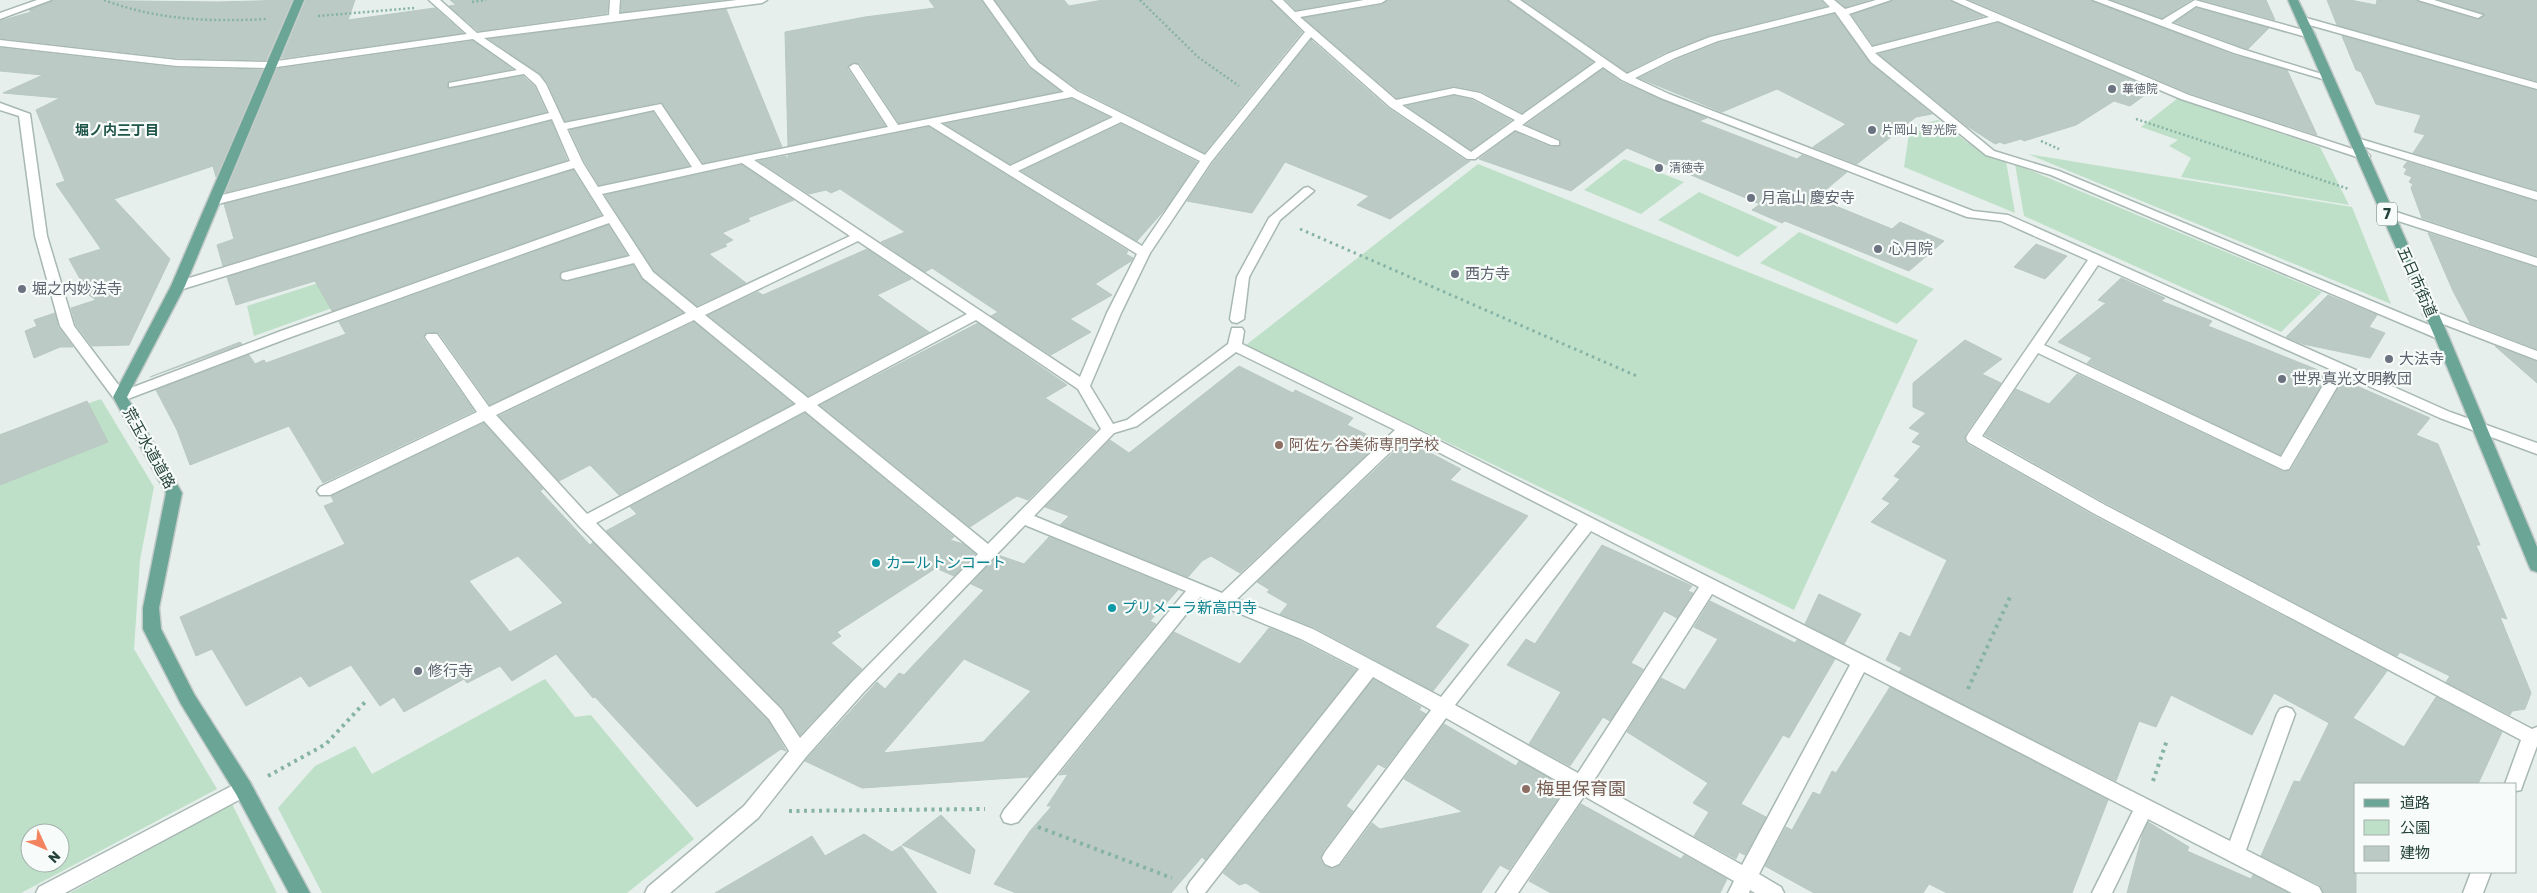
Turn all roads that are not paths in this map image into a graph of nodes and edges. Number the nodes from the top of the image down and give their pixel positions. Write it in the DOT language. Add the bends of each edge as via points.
graph roads {
  1 [pos="46,0"];
  2 [pos="299,0"];
  3 [pos="615,0"];
  4 [pos="762,0"];
  5 [pos="988,0"];
  6 [pos="1277,0"];
  7 [pos="1381,0"];
  8 [pos="1514,0"];
  9 [pos="1828,0"];
  10 [pos="1886,0"];
  11 [pos="1957,0"];
  12 [pos="2098,0"];
  13 [pos="2293,0"];
  14 [pos="2423,0"];
  15 [pos="437,3"];
  16 [pos="1841,11"];
  17 [pos="1293,15"];
  18 [pos="2478,15"];
  19 [pos="0,16"];
  20 [pos="2001,17"];
  21 [pos="614,18"];
  22 [pos="2303,20"];
  23 [pos="2163,24"];
  24 [pos="1310,32"];
  25 [pos="2310,35"];
  26 [pos="476,37"];
  27 [pos="0,43"];
  28 [pos="1870,51"];
  29 [pos="1604,61"];
  30 [pos="270,65"];
  31 [pos="854,67"];
  32 [pos="526,71"];
  33 [pos="1626,78"];
  34 [pos="2326,78"];
  35 [pos="453,85"];
  36 [pos="2537,86"];
  37 [pos="1072,93"];
  38 [pos="1394,104"];
  39 [pos="0,106"];
  40 [pos="1122,117"];
  41 [pos="558,121"];
  42 [pos="932,122"];
  43 [pos="1519,123"];
  44 [pos="894,128"];
  45 [pos="2357,141"];
  46 [pos="1555,143"];
  47 [pos="2364,156"];
  48 [pos="744,159"];
  49 [pos="1207,160"];
  50 [pos="577,164"];
  51 [pos="699,169"];
  52 [pos="1010,170"];
  53 [pos="1308,191"];
  54 [pos="594,192"];
  55 [pos="2537,196"];
  56 [pos="214,201"];
  57 [pos="2387,213"];
  58 [pos="610,218"];
  59 [pos="859,236"];
  60 [pos="1144,254"];
  61 [pos="637,258"];
  62 [pos="2095,259"];
  63 [pos="2537,262"];
  64 [pos="568,276"];
  65 [pos="178,286"];
  66 [pos="696,314"];
  67 [pos="2430,314"];
  68 [pos="976,315"];
  69 [pos="1237,332"];
  70 [pos="2441,334"];
  71 [pos="432,337"];
  72 [pos="2035,346"];
  73 [pos="2537,356"];
  74 [pos="2340,369"];
  75 [pos="1084,386"];
  76 [pos="120,397"];
  77 [pos="806,404"];
  78 [pos="486,414"];
  79 [pos="2481,428"];
  80 [pos="1109,430"];
  81 [pos="1405,430"];
  82 [pos="2537,448"];
  83 [pos="325,491"];
  84 [pos="1023,518"];
  85 [pos="586,522"];
  86 [pos="1588,523"];
  87 [pos="988,553"];
  88 [pos="2537,566"];
  89 [pos="1709,585"];
  90 [pos="1197,589"];
  91 [pos="1225,600"];
  92 [pos="1860,663"];
  93 [pos="1370,667"];
  94 [pos="1443,708"];
  95 [pos="2286,714"];
  96 [pos="2534,736"];
  97 [pos="798,752"];
  98 [pos="2514,783"];
  99 [pos="1580,786"];
  100 [pos="243,788"];
  101 [pos="2144,808"];
  102 [pos="1011,816"];
  103 [pos="2235,854"];
  104 [pos="1332,858"];
  105 [pos="2481,873"];
  106 [pos="1742,885"];
  107 [pos="1197,888"];
  108 [pos="46,893"];
  109 [pos="300,893"];
  110 [pos="655,893"];
  111 [pos="1506,893"];
  112 [pos="1774,893"];
  113 [pos="2102,893"];
  114 [pos="2312,893"];
  115 [pos="2473,893"];
  1 -- 19 [label="street"];
  2 -- 30 [label="main road, 荒玉水道道路"];
  3 -- 21 [label="street"];
  4 -- 21 [label="street"];
  5 -- 37 [label="street" via="1034,64"];
  6 -- 17 [label="street"];
  7 -- 17 [label="street"];
  8 -- 29 [label="street"];
  9 -- 16 [label="street"];
  10 -- 16 [label="street"];
  11 -- 20 [label="street"];
  12 -- 23 [label="street"];
  13 -- 22 [label="main road, 五日市街道 / 7"];
  14 -- 18 [label="street"];
  15 -- 26 [label="street"];
  16 -- 28 [label="street"];
  16 -- 33 [label="street" via="1714,40"];
  17 -- 24 [label="street"];
  20 -- 28 [label="street"];
  20 -- 47 [label="street" via="2185,97"];
  21 -- 26 [label="street"];
  22 -- 25 [label="main road, 五日市街道 / 7"];
  22 -- 36 [label="street"];
  23 -- 25 [label="street" via="2195,2"];
  23 -- 34 [label="street"];
  24 -- 38 [label="street"];
  24 -- 49 [label="street"];
  25 -- 34 [label="main road, 五日市街道 / 7"];
  26 -- 30 [label="street"];
  26 -- 32 [label="street"];
  27 -- 30 [label="street" via="177,63"];
  28 -- 70 [label="street" via="1875,60 1990,152 2054,173"];
  29 -- 33 [label="street"];
  29 -- 43 [label="street"];
  30 -- 56 [label="main road, 荒玉水道道路"];
  31 -- 44 [label="street"];
  32 -- 35 [label="street"];
  32 -- 41 [label="street" via="541,84"];
  33 -- 62 [label="street" via="1971,214 2004,218"];
  34 -- 45 [label="main road, 五日市街道 / 7"];
  37 -- 40 [label="street"];
  37 -- 42 [label="street"];
  38 -- 43 [label="street" via="1454,91 1476,96"];
  38 -- 43 [label="street" via="1447,143 1471,156"];
  39 -- 76 [label="street" via="24,114 41,236 67,326"];
  40 -- 49 [label="street"];
  40 -- 52 [label="street"];
  41 -- 50 [label="street"];
  41 -- 51 [label="street" via="657,106"];
  41 -- 56 [label="street"];
  42 -- 44 [label="street"];
  42 -- 52 [label="street"];
  43 -- 46 [label="street"];
  44 -- 48 [label="street"];
  45 -- 47 [label="main road, 五日市街道 / 7"];
  45 -- 55 [label="street"];
  47 -- 57 [label="main road, 五日市街道 / 7"];
  48 -- 51 [label="street"];
  48 -- 59 [label="street"];
  49 -- 60 [label="street"];
  50 -- 54 [label="street"];
  50 -- 65 [label="street"];
  51 -- 54 [label="street"];
  52 -- 60 [label="street"];
  53 -- 69 [label="street" via="1275,218 1243,277"];
  54 -- 58 [label="street"];
  56 -- 65 [label="main road, 荒玉水道道路"];
  57 -- 63 [label="street"];
  57 -- 67 [label="main road, 五日市街道 / 7"];
  58 -- 61 [label="street"];
  58 -- 76 [label="street"];
  59 -- 66 [label="street"];
  59 -- 68 [label="street"];
  60 -- 75 [label="street" via="1114,313"];
  61 -- 64 [label="street"];
  61 -- 66 [label="street" via="648,275"];
  62 -- 72 [label="street"];
  62 -- 74 [label="street"];
  65 -- 76 [label="main road, 荒玉水道道路"];
  66 -- 77 [label="street"];
  66 -- 78 [label="street"];
  67 -- 70 [label="main road, 五日市街道 / 7"];
  67 -- 73 [label="street"];
  68 -- 75 [label="street"];
  68 -- 77 [label="street"];
  69 -- 80 [label="street" via="1132,423"];
  69 -- 81 [label="street"];
  70 -- 79 [label="main road, 五日市街道 / 7"];
  71 -- 78 [label="street"];
  72 -- 74 [label="street" via="2284,464"];
  72 -- 96 [label="street" via="1973,438 2099,509"];
  74 -- 79 [label="street"];
  75 -- 80 [label="street"];
  76 -- 100 [label="main road, 荒玉水道道路" via="174,493 151,608 152,629 187,699"];
  77 -- 85 [label="street"];
  77 -- 87 [label="street"];
  78 -- 83 [label="street"];
  78 -- 85 [label="street"];
  79 -- 82 [label="street"];
  79 -- 88 [label="main road, 五日市街道 / 7"];
  80 -- 84 [label="street"];
  81 -- 86 [label="street"];
  81 -- 91 [label="street"];
  84 -- 87 [label="street"];
  84 -- 90 [label="street"];
  85 -- 97 [label="street" via="774,714"];
  86 -- 89 [label="street"];
  86 -- 94 [label="street"];
  87 -- 97 [label="street"];
  89 -- 92 [label="street"];
  89 -- 99 [label="street"];
  90 -- 91 [label="street"];
  90 -- 102 [label="street"];
  91 -- 93 [label="street" via="1307,634"];
  92 -- 101 [label="street"];
  92 -- 106 [label="street"];
  93 -- 94 [label="street"];
  93 -- 107 [label="street"];
  94 -- 99 [label="street"];
  94 -- 104 [label="street"];
  95 -- 103 [label="street"];
  96 -- 98 [label="street"];
  97 -- 110 [label="street" via="751,812"];
  99 -- 106 [label="street"];
  99 -- 111 [label="street"];
  100 -- 108 [label="street"];
  100 -- 109 [label="main road, 荒玉水道道路"];
  101 -- 103 [label="street"];
  101 -- 113 [label="street"];
  103 -- 114 [label="street"];
  105 -- 115 [label="street"];
  106 -- 112 [label="street"];
}
